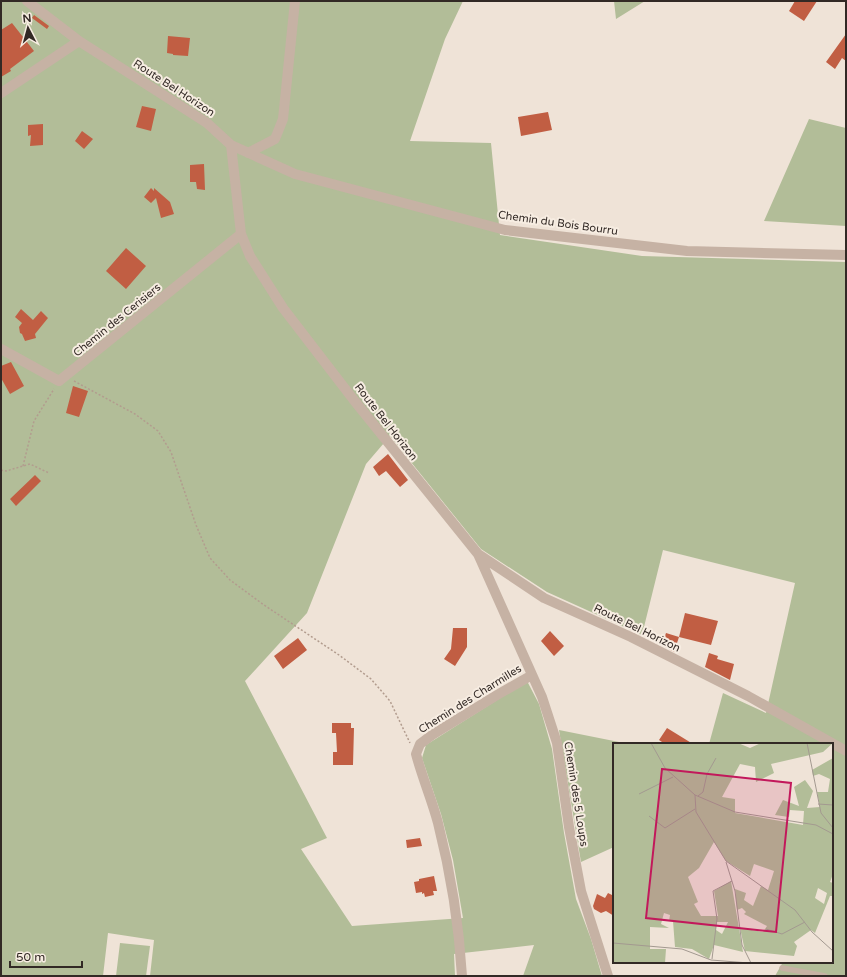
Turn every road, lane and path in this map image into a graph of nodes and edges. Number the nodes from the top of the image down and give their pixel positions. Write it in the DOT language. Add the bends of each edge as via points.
graph roads {
  1 [pos="27,1"];
  2 [pos="295,1"];
  3 [pos="80,41"];
  4 [pos="1,93"];
  5 [pos="231,145"];
  6 [pos="248,153"];
  7 [pos="241,234"];
  8 [pos="846,255"];
  9 [pos="1,349"];
  10 [pos="62,379"];
  11 [pos="23,466"];
  12 [pos="1,470"];
  13 [pos="49,473"];
  14 [pos="478,554"];
  15 [pos="532,675"];
  16 [pos="832,743"];
  17 [pos="833,744"];
  18 [pos="846,751"];
  19 [pos="416,754"];
  20 [pos="782,968"];
  21 [pos="462,976"];
  22 [pos="608,976"];
  23 [pos="825,976"];
  1 -- 3 [label="street, Route Bel Horizon"];
  2 -- 6 [label="street" via="283,118 275,139"];
  3 -- 4 [label="street"];
  3 -- 5 [label="street, Route Bel Horizon" via="207,123"];
  5 -- 6 [label="street, Chemin du Bois Bourru"];
  5 -- 7 [label="street, Route Bel Horizon"];
  6 -- 8 [label="street, Chemin du Bois Bourru" via="295,174 505,230 687,251"];
  7 -- 10 [label="street, Chemin des Cerisiers"];
  7 -- 14 [label="street, Route Bel Horizon" via="250,256 283,308"];
  9 -- 10 [label="street"];
  10 -- 11 [label="path" via="34,422"];
  10 -- 19 [label="path" via="135,414 158,430 171,452 210,558 230,580 371,679 390,701"];
  11 -- 12 [label="path"];
  11 -- 13 [label="path" via="30,464"];
  14 -- 15 [label="street, Chemin des 5 Loups"];
  14 -- 16 [label="street, Route Bel Horizon" via="544,598 631,637 748,696"];
  15 -- 19 [label="street, Chemin des Charmilles" via="432,735 420,744"];
  15 -- 22 [label="street, Chemin des 5 Loups" via="557,743 581,890"];
  17 -- 18 [label="street, Route Bel Horizon"];
  19 -- 21 [label="street" via="438,821 450,873 459,932"];
  20 -- 23 [label="lane"];
}
